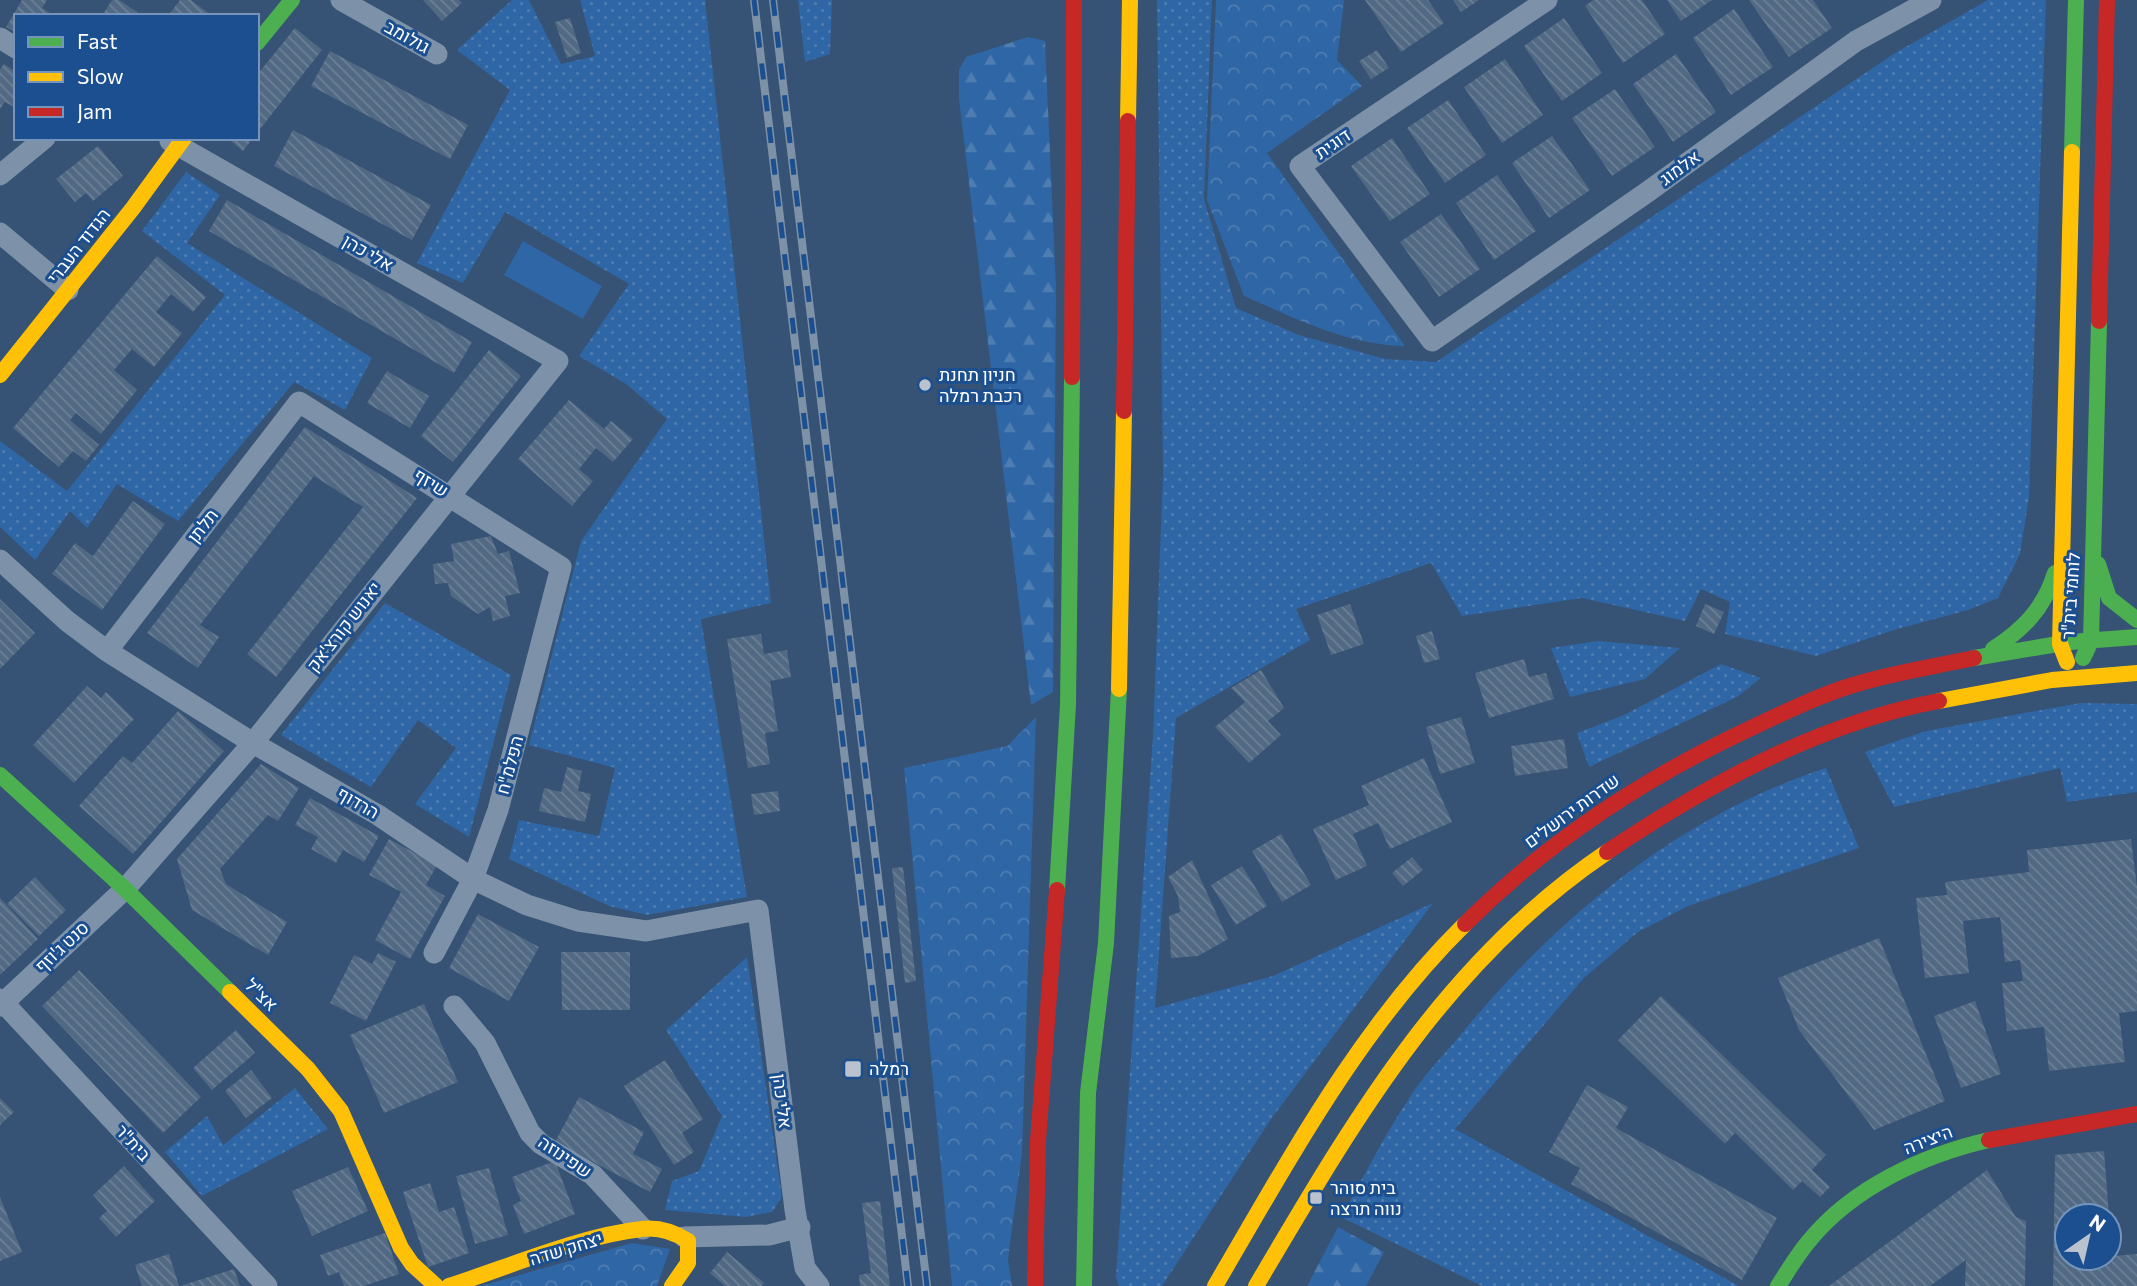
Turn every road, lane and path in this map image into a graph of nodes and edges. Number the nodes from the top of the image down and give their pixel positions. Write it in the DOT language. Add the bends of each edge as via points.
graph roads {
  1 [pos="292,0"];
  2 [pos="341,0"];
  3 [pos="1074,0"];
  4 [pos="1130,0"];
  5 [pos="1547,0"];
  6 [pos="1931,0"];
  7 [pos="2076,0"];
  8 [pos="2106,0"];
  9 [pos="259,41"];
  10 [pos="437,54"];
  11 [pos="43,140"];
  12 [pos="176,141"];
  13 [pos="0,175"];
  14 [pos="0,233"];
  15 [pos="68,290"];
  16 [pos="1432,341"];
  17 [pos="558,361"];
  18 [pos="0,374"];
  19 [pos="299,402"];
  20 [pos="449,495"];
  21 [pos="2063,541"];
  22 [pos="2094,546"];
  23 [pos="0,560"];
  24 [pos="561,567"];
  25 [pos="2137,620"];
  26 [pos="2137,637"];
  27 [pos="2091,640"];
  28 [pos="2060,644"];
  29 [pos="107,651"];
  30 [pos="1950,663"];
  31 [pos="2137,673"];
  32 [pos="2073,678"];
  33 [pos="253,743"];
  34 [pos="0,775"];
  35 [pos="473,879"];
  36 [pos="125,889"];
  37 [pos="758,911"];
  38 [pos="434,953"];
  39 [pos="1,1002"];
  40 [pos="454,1006"];
  41 [pos="2137,1114"];
  42 [pos="800,1227"];
  43 [pos="643,1229"];
  44 [pos="687,1244"];
  45 [pos="1085,1281"];
  46 [pos="267,1286"];
  47 [pos="436,1286"];
  48 [pos="449,1286"];
  49 [pos="672,1286"];
  50 [pos="819,1286"];
  51 [pos="1035,1286"];
  52 [pos="1215,1286"];
  53 [pos="1256,1286"];
  54 [pos="1779,1286"];
  1 -- 9 [label="main road"];
  2 -- 10 [label="street, גולומב"];
  3 -- 51 [label="main road" via="1068,706 1055,937 1042,1067"];
  4 -- 45 [label="main road" via="1119,708 1106,943 1088,1093"];
  5 -- 16 [label="street, דוגית" via="1300,166"];
  6 -- 16 [label="street, אלמוג" via="1856,41"];
  7 -- 21 [label="main road, לוחמי בית\"ר"];
  8 -- 22 [label="main road, לוחמי בית\"ר"];
  11 -- 13 [label="street"];
  12 -- 15 [label="main road, הגדוד העברי"];
  12 -- 17 [label="street, אלי כהן"];
  14 -- 15 [label="street"];
  15 -- 18 [label="main road, הגדוד העברי"];
  17 -- 20 [label="street, יאנוש קורצ'אק"];
  19 -- 20 [label="street, שיזף"];
  19 -- 29 [label="street, תלתן"];
  20 -- 24 [label="street, שיזף"];
  20 -- 33 [label="street, יאנוש קורצ'אק"];
  21 -- 28 [label="main road, לוחמי בית\"ר"];
  21 -- 30 [label="main road" via="2051,589 2037,617 1990,651"];
  22 -- 25 [label="main road" via="2109,598"];
  22 -- 27 [label="main road, לוחמי בית\"ר"];
  23 -- 29 [label="street, הרדוף" via="66,621"];
  24 -- 35 [label="street, הפלמ\"ח" via="498,810"];
  26 -- 27 [label="main road, שדרות ירושלים"];
  27 -- 28 [label="main road, שדרות ירושלים"];
  27 -- 32 [label="main road, לוחמי בית\"ר"];
  28 -- 30 [label="main road, שדרות ירושלים"];
  28 -- 32 [label="main road, לוחמי בית\"ר"];
  29 -- 33 [label="street, הרדוף"];
  30 -- 52 [label="main road, שדרות ירושלים" via="1844,688 1729,738 1610,803 1506,884 1451,937 1380,1022 1331,1093"];
  31 -- 32 [label="main road"];
  32 -- 53 [label="main road" via="2021,684 1856,721 1745,769 1685,801 1577,872 1486,952 1409,1044 1361,1112"];
  33 -- 35 [label="street, הרדוף" via="378,814"];
  33 -- 36 [label="street, יאנוש קורצ'אק"];
  34 -- 36 [label="main road, אצ\"ל"];
  35 -- 37 [label="street, הרדוף" via="565,917 646,931"];
  35 -- 38 [label="street, הפלמ\"ח"];
  36 -- 39 [label="street, סנט ג'וזף"];
  36 -- 47 [label="main road, אצ\"ל" via="324,1089 341,1111 364,1158 401,1248"];
  37 -- 42 [label="street, אלי כהן"];
  39 -- 46 [label="street, בית\"ר"];
  40 -- 43 [label="street, שפינוזה" via="485,1043 530,1133 593,1175"];
  41 -- 54 [label="main road, היצירה" via="2000,1135 1904,1170 1832,1216 1804,1247"];
  42 -- 44 [label="street"];
  42 -- 50 [label="street, אלי כהן" via="805,1268"];
  43 -- 44 [label="main road, יצחק שדה" via="673,1231"];
  43 -- 48 [label="main road, יצחק שדה" via="585,1242"];
  44 -- 49 [label="main road" via="688,1263"];
}
